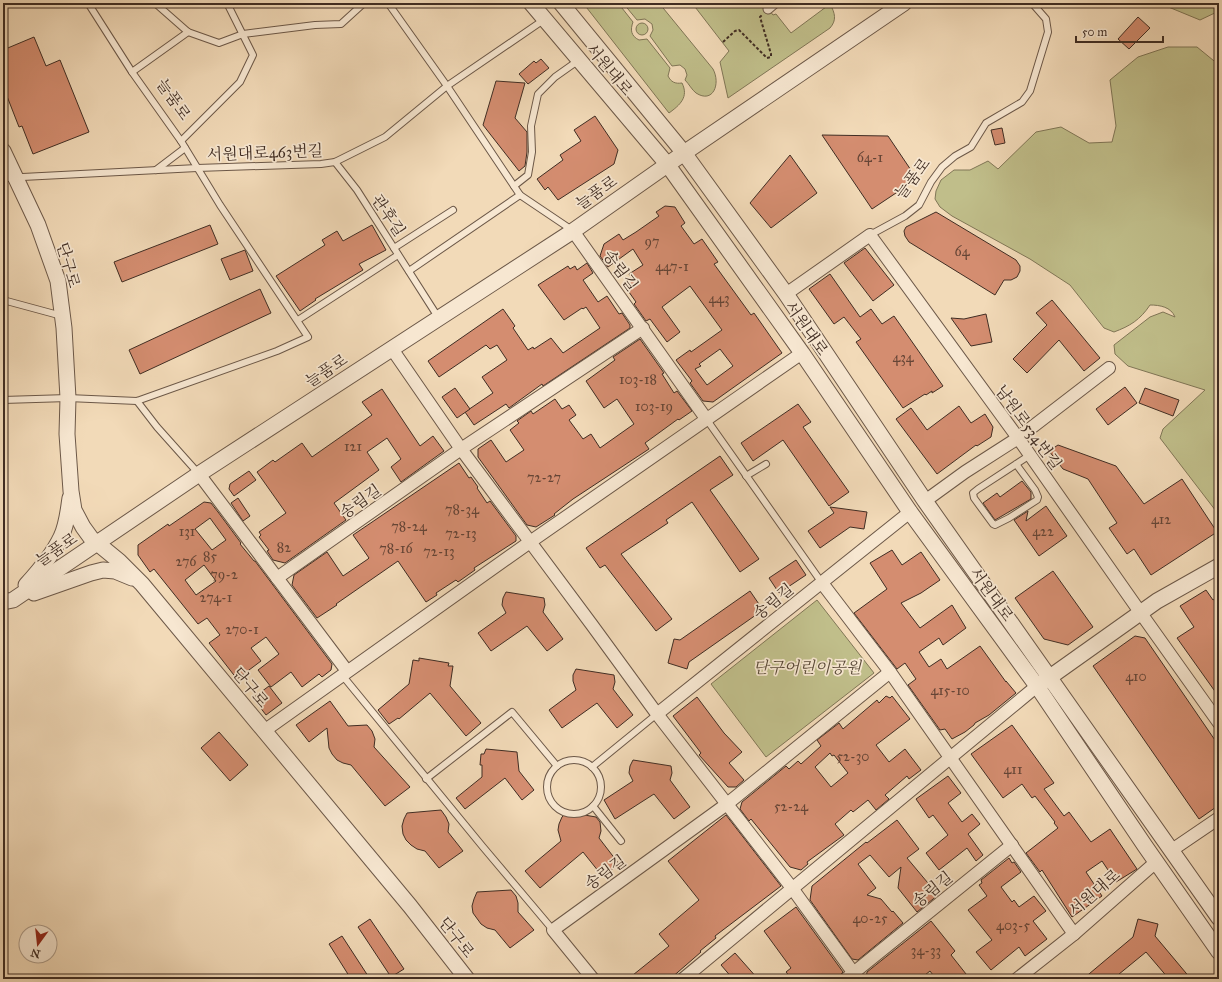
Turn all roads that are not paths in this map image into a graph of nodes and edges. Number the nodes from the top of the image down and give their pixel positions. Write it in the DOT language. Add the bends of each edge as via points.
graph roads {
  1 [pos="88,3"];
  2 [pos="155,3"];
  3 [pos="364,3"];
  4 [pos="388,3"];
  5 [pos="531,3"];
  6 [pos="561,3"];
  7 [pos="904,3"];
  8 [pos="1032,3"];
  9 [pos="230,4"];
  10 [pos="545,19"];
  11 [pos="188,32"];
  12 [pos="243,34"];
  13 [pos="579,60"];
  14 [pos="132,72"];
  15 [pos="447,86"];
  16 [pos="181,141"];
  17 [pos="185,148"];
  18 [pos="3,151"];
  19 [pos="684,153"];
  20 [pos="335,162"];
  21 [pos="667,164"];
  22 [pos="197,168"];
  23 [pos="156,170"];
  24 [pos="9,178"];
  25 [pos="514,186"];
  26 [pos="520,195"];
  27 [pos="453,210"];
  28 [pos="573,231"];
  29 [pos="870,235"];
  30 [pos="394,248"];
  31 [pos="398,255"];
  32 [pos="409,271"];
  33 [pos="786,294"];
  34 [pos="3,300"];
  35 [pos="62,316"];
  36 [pos="438,318"];
  37 [pos="298,320"];
  38 [pos="643,328"];
  39 [pos="392,349"];
  40 [pos="802,353"];
  41 [pos="1109,368"];
  42 [pos="68,398"];
  43 [pos="3,400"];
  44 [pos="137,401"];
  45 [pos="707,420"];
  46 [pos="1018,438"];
  47 [pos="461,449"];
  48 [pos="1030,455"];
  49 [pos="766,464"];
  50 [pos="1016,464"];
  51 [pos="199,474"];
  52 [pos="746,476"];
  53 [pos="71,491"];
  54 [pos="925,501"];
  55 [pos="910,512"];
  56 [pos="530,542"];
  57 [pos="98,543"];
  58 [pos="1219,566"];
  59 [pos="277,578"];
  60 [pos="822,583"];
  61 [pos="142,584"];
  62 [pos="8,601"];
  63 [pos="1140,612"];
  64 [pos="890,672"];
  65 [pos="344,673"];
  66 [pos="1050,676"];
  67 [pos="1037,686"];
  68 [pos="657,714"];
  69 [pos="1219,723"];
  70 [pos="264,731"];
  71 [pos="950,757"];
  72 [pos="557,766"];
  73 [pos="592,767"];
  74 [pos="426,779"];
  75 [pos="727,804"];
  76 [pos="593,806"];
  77 [pos="1219,818"];
  78 [pos="621,841"];
  79 [pos="1012,845"];
  80 [pos="1172,850"];
  81 [pos="1156,862"];
  82 [pos="792,888"];
  83 [pos="1219,918"];
  84 [pos="553,930"];
  85 [pos="1074,934"];
  86 [pos="1219,952"];
  87 [pos="853,977"];
  88 [pos="467,979"];
  89 [pos="593,979"];
  90 [pos="683,979"];
  91 [pos="1017,979"];
  1 -- 14 [label="lane, 늘품로"];
  2 -- 11 [label="lane"];
  3 -- 12 [label="lane" via="341,24"];
  4 -- 15 [label="lane"];
  5 -- 10 [label="street, 서원대로"];
  6 -- 19 [label="street, 서원대로"];
  7 -- 19 [label="street"];
  8 -- 29 [label="lane, 늘품로" via="1046,19 1048,32 1030,91 1022,102 986,123 971,147 942,167 918,205 905,216"];
  9 -- 12 [label="lane"];
  10 -- 13 [label="street, 서원대로"];
  10 -- 15 [label="lane, 서원대로463번길"];
  11 -- 12 [label="lane" via="220,43"];
  11 -- 14 [label="lane"];
  12 -- 16 [label="lane" via="253,55 240,82"];
  13 -- 21 [label="street, 서원대로"];
  13 -- 25 [label="lane" via="555,76 538,94 531,126 532,152 528,175"];
  14 -- 16 [label="lane, 늘품로"];
  15 -- 20 [label="lane, 서원대로463번길" via="385,137"];
  15 -- 25 [label="lane"];
  16 -- 17 [label="lane, 늘품로"];
  17 -- 22 [label="lane, 늘품로"];
  17 -- 23 [label="lane"];
  18 -- 24 [label="street, 단구로"];
  19 -- 21 [label="street, 늘품로"];
  19 -- 33 [label="street, 서원대로"];
  20 -- 22 [label="lane, 서원대로463번길"];
  20 -- 30 [label="lane, 관후길" via="357,190"];
  21 -- 28 [label="street, 늘품로"];
  21 -- 40 [label="street, 서원대로"];
  22 -- 23 [label="lane, 서원대로463번길"];
  22 -- 37 [label="lane, 늘품로"];
  23 -- 24 [label="lane, 서원대로463번길"];
  24 -- 35 [label="street, 단구로" via="38,224 58,281"];
  25 -- 26 [label="lane"];
  26 -- 28 [label="lane"];
  26 -- 32 [label="lane"];
  27 -- 30 [label="lane, 관후길"];
  28 -- 36 [label="street, 늘품로"];
  28 -- 38 [label="street, 송림길"];
  29 -- 33 [label="street"];
  29 -- 46 [label="street, 남원로534번길"];
  30 -- 31 [label="lane, 관후길"];
  31 -- 32 [label="lane, 관후길"];
  31 -- 37 [label="lane"];
  32 -- 36 [label="lane, 관후길"];
  33 -- 54 [label="street, 서원대로"];
  34 -- 35 [label="lane"];
  35 -- 42 [label="street, 단구로"];
  36 -- 39 [label="street, 늘품로"];
  37 -- 44 [label="lane, 늘품로" via="308,337 277,351"];
  38 -- 45 [label="street, 송림길"];
  38 -- 47 [label="street, 송림길"];
  39 -- 47 [label="street, 송림길"];
  39 -- 51 [label="street, 늘품로"];
  40 -- 45 [label="street"];
  40 -- 55 [label="street, 서원대로"];
  41 -- 46 [label="street"];
  42 -- 43 [label="lane"];
  42 -- 44 [label="lane"];
  42 -- 53 [label="street, 단구로" via="67,434"];
  44 -- 51 [label="lane"];
  45 -- 52 [label="lane"];
  45 -- 56 [label="street"];
  46 -- 48 [label="street, 남원로534번길"];
  46 -- 54 [label="street"];
  47 -- 56 [label="street, 송림길"];
  47 -- 59 [label="street, 송림길"];
  48 -- 50 [label="lane"];
  48 -- 63 [label="street, 남원로534번길"];
  49 -- 52 [label="lane"];
  50 -- 50 [label="lane" via="973,493 974,498 995,525 1038,497"];
  51 -- 57 [label="street, 늘품로"];
  51 -- 59 [label="street"];
  52 -- 60 [label="lane"];
  53 -- 57 [label="street, 단구로" via="74,510 91,538"];
  53 -- 62 [label="street" via="68,516 61,538 34,576"];
  54 -- 55 [label="street"];
  54 -- 66 [label="street, 서원대로"];
  55 -- 60 [label="street, 송림길"];
  55 -- 67 [label="street, 서원대로"];
  56 -- 65 [label="street"];
  56 -- 68 [label="street, 송림길"];
  57 -- 61 [label="street, 단구로"];
  57 -- 62 [label="street, 늘품로"];
  58 -- 63 [label="street"];
  59 -- 65 [label="street"];
  60 -- 64 [label="street, 서원대로"];
  60 -- 68 [label="street, 송림길"];
  61 -- 62 [label="street" via="129,576 103,570"];
  61 -- 70 [label="street, 단구로"];
  63 -- 66 [label="street"];
  63 -- 69 [label="street, 남원로534번길"];
  64 -- 71 [label="street, 서원대로"];
  64 -- 75 [label="street, 송림길"];
  65 -- 70 [label="street"];
  65 -- 74 [label="lane"];
  66 -- 67 [label="street"];
  66 -- 80 [label="street, 서원대로"];
  67 -- 71 [label="street"];
  67 -- 81 [label="street, 서원대로"];
  68 -- 73 [label="lane"];
  68 -- 75 [label="street, 송림길"];
  70 -- 88 [label="street, 단구로" via="410,906"];
  71 -- 79 [label="street, 서원대로"];
  71 -- 82 [label="street"];
  72 -- 73 [label="lane" via="575,760"];
  72 -- 74 [label="lane" via="512,712"];
  72 -- 76 [label="lane" via="547,786 553,802 559,808 572,813 585,811"];
  73 -- 76 [label="lane" via="597,772 601,790"];
  74 -- 84 [label="lane"];
  75 -- 82 [label="street, 송림길"];
  75 -- 84 [label="street, 송림길"];
  76 -- 78 [label="lane"];
  77 -- 80 [label="street"];
  79 -- 85 [label="street, 서원대로"];
  79 -- 87 [label="street, 송림길"];
  80 -- 81 [label="street"];
  80 -- 83 [label="street, 서원대로"];
  81 -- 85 [label="street, 서원대로"];
  81 -- 86 [label="street, 서원대로"];
  82 -- 87 [label="street, 송림길"];
  82 -- 90 [label="street"];
  84 -- 89 [label="street"];
  85 -- 91 [label="street"];
}
